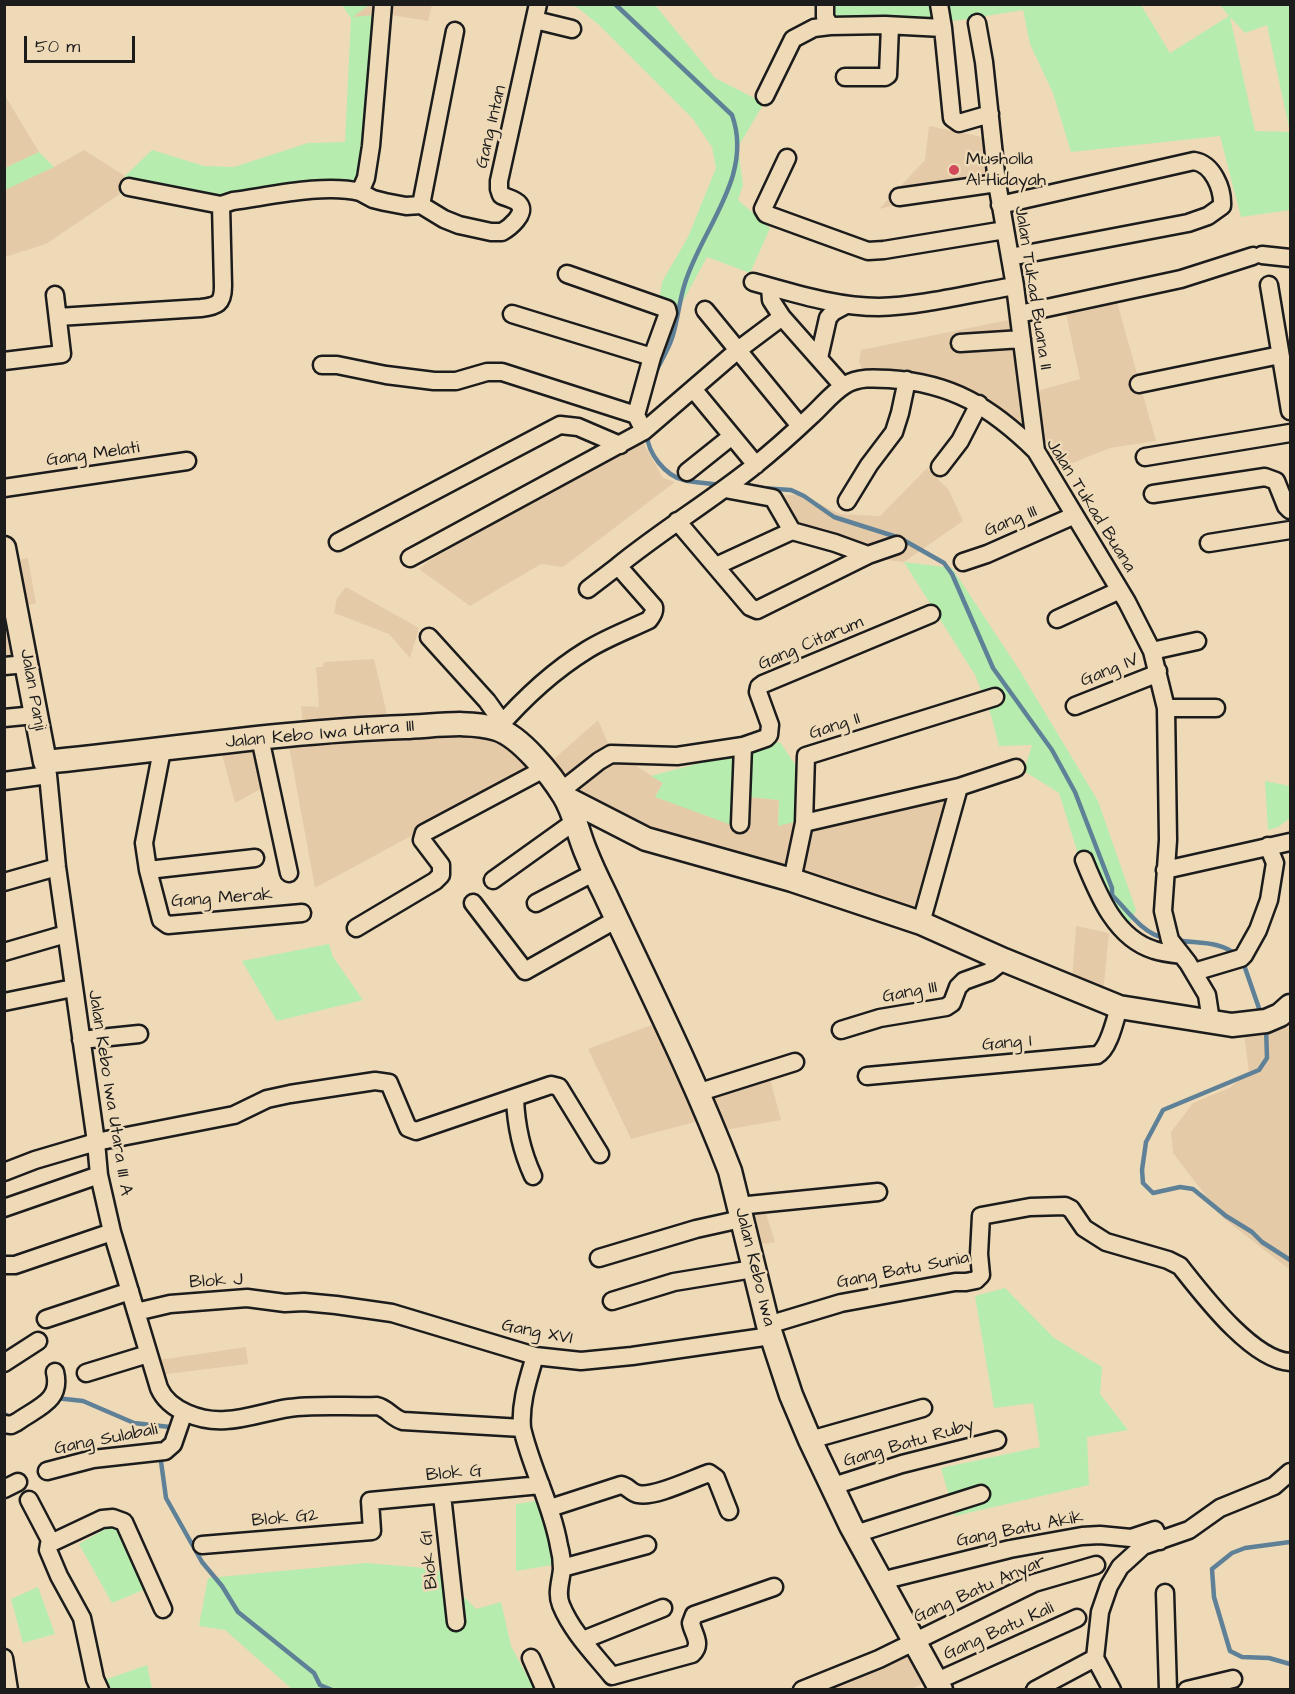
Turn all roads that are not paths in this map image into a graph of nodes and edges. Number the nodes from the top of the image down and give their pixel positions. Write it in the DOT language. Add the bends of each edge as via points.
graph roads {
  1 [pos="383,4"];
  2 [pos="825,4"];
  3 [pos="939,4"];
  4 [pos="536,12"];
  5 [pos="977,23"];
  6 [pos="830,26"];
  7 [pos="890,26"];
  8 [pos="943,27"];
  9 [pos="572,29"];
  10 [pos="454,32"];
  11 [pos="845,77"];
  12 [pos="765,96"];
  13 [pos="990,114"];
  14 [pos="787,159"];
  15 [pos="996,183"];
  16 [pos="129,187"];
  17 [pos="360,192"];
  18 [pos="899,197"];
  19 [pos="221,205"];
  20 [pos="421,205"];
  21 [pos="1000,205"];
  22 [pos="1005,230"];
  23 [pos="1010,257"];
  24 [pos="1290,258"];
  25 [pos="567,274"];
  26 [pos="753,282"];
  27 [pos="1269,285"];
  28 [pos="770,286"];
  29 [pos="1015,286"];
  30 [pos="55,295"];
  31 [pos="846,305"];
  32 [pos="705,310"];
  33 [pos="512,314"];
  34 [pos="1018,314"];
  35 [pos="58,318"];
  36 [pos="784,320"];
  37 [pos="1022,339"];
  38 [pos="960,343"];
  39 [pos="738,350"];
  40 [pos="1280,355"];
  41 [pos="652,357"];
  42 [pos="819,358"];
  43 [pos="4,361"];
  44 [pos="322,365"];
  45 [pos="906,380"];
  46 [pos="1139,384"];
  47 [pos="843,386"];
  48 [pos="694,390"];
  49 [pos="979,405"];
  50 [pos="1290,411"];
  51 [pos="636,415"];
  52 [pos="800,426"];
  53 [pos="647,428"];
  54 [pos="1290,433"];
  55 [pos="732,436"];
  56 [pos="620,445"];
  57 [pos="1036,451"];
  58 [pos="1145,457"];
  59 [pos="186,461"];
  60 [pos="756,465"];
  61 [pos="940,467"];
  62 [pos="687,472"];
  63 [pos="728,486"];
  64 [pos="4,488"];
  65 [pos="1153,494"];
  66 [pos="847,501"];
  67 [pos="1290,510"];
  68 [pos="1073,516"];
  69 [pos="677,521"];
  70 [pos="1290,530"];
  71 [pos="792,531"];
  72 [pos="338,542"];
  73 [pos="1209,543"];
  74 [pos="897,544"];
  75 [pos="4,548"];
  76 [pos="868,555"];
  77 [pos="410,558"];
  78 [pos="963,562"];
  79 [pos="618,566"];
  80 [pos="716,566"];
  81 [pos="8,583"];
  82 [pos="588,589"];
  83 [pos="1118,591"];
  84 [pos="931,614"];
  85 [pos="1057,618"];
  86 [pos="429,637"];
  87 [pos="1197,641"];
  88 [pos="1152,651"];
  89 [pos="16,665"];
  90 [pos="1158,671"];
  91 [pos="994,697"];
  92 [pos="1075,706"];
  93 [pos="1167,708"];
  94 [pos="1216,708"];
  95 [pos="35,715"];
  96 [pos="4,718"];
  97 [pos="500,726"];
  98 [pos="260,738"];
  99 [pos="743,746"];
  100 [pos="162,750"];
  101 [pos="47,768"];
  102 [pos="1016,768"];
  103 [pos="544,769"];
  104 [pos="4,781"];
  105 [pos="959,787"];
  106 [pos="563,795"];
  107 [pos="603,817"];
  108 [pos="804,823"];
  109 [pos="740,824"];
  110 [pos="577,830"];
  111 [pos="1290,842"];
  112 [pos="1268,846"];
  113 [pos="255,858"];
  114 [pos="1084,860"];
  115 [pos="57,867"];
  116 [pos="148,870"];
  117 [pos="1165,870"];
  118 [pos="595,872"];
  119 [pos="289,873"];
  120 [pos="493,880"];
  121 [pos="792,880"];
  122 [pos="4,882"];
  123 [pos="473,903"];
  124 [pos="536,903"];
  125 [pos="302,913"];
  126 [pos="617,919"];
  127 [pos="921,923"];
  128 [pos="356,928"];
  129 [pos="66,934"];
  130 [pos="4,952"];
  131 [pos="1182,956"];
  132 [pos="1004,960"];
  133 [pos="1194,972"];
  134 [pos="73,988"];
  135 [pos="4,1002"];
  136 [pos="1290,1006"];
  137 [pos="1119,1007"];
  138 [pos="1221,1023"];
  139 [pos="841,1030"];
  140 [pos="139,1034"];
  141 [pos="81,1040"];
  142 [pos="795,1062"];
  143 [pos="867,1076"];
  144 [pos="697,1093"];
  145 [pos="515,1098"];
  146 [pos="96,1142"];
  147 [pos="600,1154"];
  148 [pos="4,1172"];
  149 [pos="99,1175"];
  150 [pos="533,1176"];
  151 [pos="878,1192"];
  152 [pos="4,1208"];
  153 [pos="740,1212"];
  154 [pos="112,1232"];
  155 [pos="599,1258"];
  156 [pos="4,1266"];
  157 [pos="753,1269"];
  158 [pos="129,1291"];
  159 [pos="612,1301"];
  160 [pos="298,1302"];
  161 [pos="136,1312"];
  162 [pos="46,1319"];
  163 [pos="770,1330"];
  164 [pos="38,1341"];
  165 [pos="148,1354"];
  166 [pos="535,1356"];
  167 [pos="1290,1362"];
  168 [pos="4,1363"];
  169 [pos="55,1372"];
  170 [pos="86,1373"];
  171 [pos="923,1408"];
  172 [pos="184,1412"];
  173 [pos="4,1424"];
  174 [pos="522,1428"];
  175 [pos="810,1440"];
  176 [pos="997,1440"];
  177 [pos="47,1471"];
  178 [pos="1290,1472"];
  179 [pos="541,1485"];
  180 [pos="833,1486"];
  181 [pos="981,1494"];
  182 [pos="442,1495"];
  183 [pos="30,1500"];
  184 [pos="550,1508"];
  185 [pos="729,1511"];
  186 [pos="372,1531"];
  187 [pos="855,1534"];
  188 [pos="1160,1540"];
  189 [pos="51,1542"];
  190 [pos="202,1545"];
  191 [pos="647,1545"];
  192 [pos="1096,1565"];
  193 [pos="562,1568"];
  194 [pos="881,1581"];
  195 [pos="774,1587"];
  196 [pos="1165,1593"];
  197 [pos="663,1608"];
  198 [pos="163,1609"];
  199 [pos="1077,1618"];
  200 [pos="456,1622"];
  201 [pos="583,1640"];
  202 [pos="915,1641"];
  203 [pos="4,1658"];
  204 [pos="531,1658"];
  205 [pos="1095,1658"];
  206 [pos="1233,1679"];
  207 [pos="614,1683"];
  208 [pos="939,1685"];
  209 [pos="9,1689"];
  210 [pos="100,1689"];
  211 [pos="545,1689"];
  212 [pos="802,1689"];
  213 [pos="1035,1689"];
  214 [pos="1112,1689"];
  215 [pos="1168,1689"];
  216 [pos="1187,1689"];
  1 -- 17 [label="street" via="371,146"];
  2 -- 6 [label="street"];
  3 -- 8 [label="street"];
  4 -- 9 [label="street"];
  4 -- 20 [label="street, Gang Intan" via="499,189 504,198 519,204 521,213 506,230 497,233 459,225"];
  5 -- 13 [label="street, Jalan Tukad Buana II"];
  6 -- 7 [label="street"];
  6 -- 12 [label="street" via="814,28 793,39"];
  7 -- 8 [label="street"];
  7 -- 11 [label="street" via="888,75"];
  8 -- 13 [label="street" via="952,118 959,123"];
  10 -- 20 [label="street"];
  13 -- 15 [label="street, Jalan Tukad Buana II"];
  14 -- 22 [label="street" via="763,209 766,214 868,251"];
  15 -- 18 [label="street"];
  15 -- 21 [label="street, Jalan Tukad Buana II"];
  16 -- 19 [label="street, Gang Intan"];
  17 -- 19 [label="street, Gang Intan" via="309,191"];
  17 -- 20 [label="street, Gang Intan" via="385,202"];
  19 -- 35 [label="street" via="220,303 201,308"];
  21 -- 22 [label="street, Jalan Tukad Buana II"];
  21 -- 23 [label="street" via="1194,161 1212,172 1223,195 1222,206 1188,223"];
  22 -- 23 [label="street, Jalan Tukad Buana II"];
  23 -- 29 [label="street, Jalan Tukad Buana II"];
  24 -- 34 [label="street" via="1257,256 1181,279"];
  25 -- 41 [label="street" via="667,309"];
  26 -- 28 [label="street"];
  27 -- 40 [label="street"];
  28 -- 31 [label="street"];
  28 -- 36 [label="street" via="771,300"];
  29 -- 31 [label="street" via="891,306"];
  29 -- 34 [label="street, Jalan Tukad Buana II"];
  30 -- 35 [label="street"];
  31 -- 42 [label="street" via="828,318"];
  32 -- 39 [label="street"];
  33 -- 41 [label="street"];
  34 -- 37 [label="street, Jalan Tukad Buana II"];
  35 -- 43 [label="street" via="61,355"];
  36 -- 39 [label="street"];
  36 -- 42 [label="street"];
  37 -- 38 [label="street"];
  37 -- 57 [label="street, Jalan Tukad Buana II"];
  39 -- 48 [label="street"];
  39 -- 52 [label="street"];
  40 -- 46 [label="street"];
  40 -- 50 [label="street"];
  41 -- 51 [label="street"];
  42 -- 47 [label="street"];
  44 -- 51 [label="street" via="434,381 501,372"];
  45 -- 47 [label="street, Jalan Tukad Buana" via="872,378"];
  45 -- 49 [label="street, Jalan Tukad Buana" via="944,388"];
  45 -- 66 [label="street" via="894,432"];
  47 -- 52 [label="street, Jalan Tukad Buana"];
  48 -- 53 [label="street"];
  48 -- 55 [label="street"];
  49 -- 57 [label="street, Jalan Tukad Buana"];
  49 -- 61 [label="street" via="960,441"];
  51 -- 53 [label="street"];
  52 -- 60 [label="street, Jalan Tukad Buana"];
  53 -- 56 [label="street"];
  54 -- 58 [label="street"];
  55 -- 60 [label="street"];
  55 -- 62 [label="street"];
  56 -- 72 [label="street" via="578,427 560,425"];
  56 -- 77 [label="street"];
  57 -- 68 [label="street, Jalan Tukad Buana"];
  59 -- 64 [label="street, Gang Melati"];
  60 -- 63 [label="street, Jalan Tukad Buana"];
  63 -- 69 [label="street, Jalan Tukad Buana"];
  63 -- 71 [label="street" via="773,498"];
  65 -- 67 [label="street" via="1265,477 1276,481"];
  68 -- 78 [label="street, Gang III"];
  68 -- 83 [label="street, Jalan Tukad Buana"];
  69 -- 79 [label="street, Jalan Tukad Buana"];
  69 -- 80 [label="street"];
  70 -- 73 [label="street"];
  71 -- 76 [label="street"];
  71 -- 80 [label="street"];
  74 -- 76 [label="street"];
  75 -- 81 [label="street, Jalan Panji"];
  76 -- 80 [label="street" via="757,610 750,607"];
  79 -- 82 [label="street, Jalan Tukad Buana"];
  79 -- 97 [label="street" via="654,607 649,620 589,648 529,695"];
  81 -- 89 [label="street, Jalan Panji"];
  83 -- 85 [label="street"];
  83 -- 88 [label="street, Jalan Tukad Buana"];
  84 -- 99 [label="street, Gang Citarum" via="763,684 758,692 770,732 766,738"];
  86 -- 97 [label="street" via="487,701"];
  87 -- 88 [label="street"];
  88 -- 90 [label="street, Jalan Tukad Buana"];
  89 -- 95 [label="street, Jalan Panji"];
  90 -- 92 [label="street, Gang IV"];
  90 -- 93 [label="street, Jalan Tukad Buana"];
  91 -- 108 [label="street, Gang II" via="806,756"];
  93 -- 94 [label="street"];
  93 -- 117 [label="street, Jalan Tukad Buana"];
  95 -- 96 [label="street"];
  95 -- 101 [label="street, Jalan Panji"];
  97 -- 98 [label="street, Jalan Kebo Iwa Utara III" via="380,728"];
  97 -- 103 [label="street, Jalan Kebo Iwa Utara III"];
  98 -- 100 [label="street, Jalan Kebo Iwa Utara III"];
  98 -- 119 [label="street"];
  99 -- 106 [label="street, Gang Citarum" via="677,756 611,754"];
  99 -- 109 [label="street"];
  100 -- 101 [label="street, Jalan Kebo Iwa Utara III"];
  100 -- 116 [label="street, Gang Merak" via="144,843"];
  101 -- 104 [label="street"];
  101 -- 115 [label="street, Jalan Kebo Iwa Utara III A"];
  102 -- 105 [label="street"];
  103 -- 106 [label="street, Jalan Kebo Iwa Utara III"];
  103 -- 128 [label="street" via="424,833 422,840 442,869 441,875"];
  105 -- 108 [label="street"];
  105 -- 127 [label="street"];
  106 -- 107 [label="street, Jalan Kebo Iwa Utara III"];
  106 -- 110 [label="street, Jalan Kebo Iwa Utara III"];
  107 -- 110 [label="street"];
  107 -- 121 [label="street" via="654,841"];
  108 -- 121 [label="street, Gang II"];
  110 -- 118 [label="street, Jalan Kebo Iwa"];
  110 -- 120 [label="street"];
  111 -- 112 [label="street"];
  112 -- 117 [label="street"];
  112 -- 133 [label="street" via="1275,863 1269,900 1244,955"];
  113 -- 116 [label="street, Gang Merak"];
  114 -- 131 [label="street" via="1119,925 1137,942"];
  115 -- 122 [label="street"];
  115 -- 129 [label="street, Jalan Kebo Iwa Utara III A"];
  116 -- 125 [label="street, Gang Merak" via="161,920 168,925"];
  117 -- 131 [label="street, Jalan Tukad Buana" via="1163,911 1170,940"];
  118 -- 124 [label="street"];
  118 -- 126 [label="street, Jalan Kebo Iwa"];
  121 -- 127 [label="street"];
  123 -- 126 [label="street" via="525,971"];
  126 -- 144 [label="street, Jalan Kebo Iwa"];
  127 -- 132 [label="street"];
  129 -- 130 [label="street"];
  129 -- 134 [label="street, Jalan Kebo Iwa Utara III A"];
  131 -- 133 [label="street, Jalan Tukad Buana"];
  132 -- 137 [label="street"];
  132 -- 139 [label="street, Gang III" via="989,972 964,981 952,1003 946,1006 880,1018"];
  133 -- 138 [label="street, Jalan Tukad Buana"];
  134 -- 135 [label="street"];
  134 -- 141 [label="street, Jalan Kebo Iwa Utara III A"];
  136 -- 138 [label="street" via="1266,1021"];
  137 -- 138 [label="street"];
  137 -- 143 [label="street, Gang I" via="1106,1044 1097,1055"];
  140 -- 141 [label="street"];
  141 -- 146 [label="street, Jalan Kebo Iwa Utara III A"];
  142 -- 144 [label="street"];
  144 -- 153 [label="street, Jalan Kebo Iwa" via="730,1172"];
  145 -- 146 [label="street" via="416,1131 408,1128 389,1083 375,1080 267,1099 234,1115"];
  145 -- 147 [label="street" via="551,1085 559,1087"];
  145 -- 150 [label="street" via="520,1147"];
  146 -- 148 [label="street"];
  146 -- 149 [label="street, Jalan Kebo Iwa Utara III A"];
  149 -- 152 [label="street"];
  149 -- 154 [label="street, Jalan Kebo Iwa Utara III A"];
  151 -- 153 [label="street"];
  153 -- 155 [label="street"];
  153 -- 157 [label="street, Jalan Kebo Iwa"];
  154 -- 156 [label="street"];
  154 -- 158 [label="street, Jalan Kebo Iwa Utara III A"];
  157 -- 159 [label="street" via="674,1282"];
  157 -- 163 [label="street, Jalan Kebo Iwa"];
  158 -- 161 [label="street, Jalan Kebo Iwa Utara III A"];
  158 -- 162 [label="street"];
  160 -- 161 [label="street, Blok J" via="247,1298 170,1304"];
  160 -- 166 [label="street, Gang XVI" via="392,1313"];
  161 -- 165 [label="street, Jalan Kebo Iwa Utara III A"];
  163 -- 166 [label="street, Gang XVI" via="581,1361"];
  163 -- 167 [label="street, Gang Batu Sunia" via="842,1303 976,1280 981,1275 981,1216 1059,1206 1071,1209 1084,1228 1106,1242 1180,1266 1242,1337 1270,1357"];
  163 -- 175 [label="street, Jalan Kebo Iwa"];
  164 -- 168 [label="street"];
  165 -- 170 [label="street"];
  165 -- 172 [label="street, Jalan Kebo Iwa Utara III A" via="165,1400"];
  166 -- 174 [label="street" via="526,1386"];
  169 -- 173 [label="street" via="58,1382 54,1395 17,1422"];
  171 -- 175 [label="street"];
  172 -- 174 [label="street" via="224,1421 290,1408 377,1406 403,1421"];
  172 -- 177 [label="street, Gang Sulabali" via="173,1444 165,1451 93,1460"];
  174 -- 179 [label="street"];
  175 -- 180 [label="street, Jalan Kebo Iwa"];
  176 -- 180 [label="street, Gang Batu Ruby"];
  178 -- 188 [label="street" via="1274,1485 1220,1508 1189,1530"];
  179 -- 182 [label="street, Blok G"];
  179 -- 184 [label="street"];
  180 -- 187 [label="street, Jalan Kebo Iwa"];
  181 -- 187 [label="street"];
  182 -- 186 [label="street, Blok G" via="370,1501"];
  182 -- 200 [label="street, Blok G1"];
  183 -- 189 [label="street"];
  184 -- 185 [label="street" via="621,1485 639,1495 650,1494 709,1473 716,1478"];
  184 -- 193 [label="street"];
  186 -- 190 [label="street, Blok G2"];
  187 -- 194 [label="street, Jalan Kebo Iwa"];
  188 -- 194 [label="street, Gang Batu Akik" via="1155,1530 1131,1538 1082,1536 993,1552"];
  188 -- 205 [label="street" via="1134,1553 1109,1586 1100,1612"];
  189 -- 198 [label="street" via="102,1519 124,1522"];
  189 -- 210 [label="street" via="48,1550 80,1612"];
  191 -- 193 [label="street"];
  192 -- 202 [label="street, Gang Batu Anyar" via="1034,1583"];
  193 -- 201 [label="street" via="560,1601"];
  194 -- 202 [label="street, Jalan Kebo Iwa"];
  195 -- 207 [label="street" via="694,1615 691,1623 697,1649 692,1654"];
  196 -- 215 [label="street"];
  197 -- 201 [label="street"];
  199 -- 208 [label="street, Gang Batu Kali"];
  201 -- 207 [label="street"];
  202 -- 208 [label="street, Jalan Kebo Iwa"];
  202 -- 212 [label="street, Gang Batu Anyar"];
  203 -- 209 [label="street"];
  204 -- 211 [label="street"];
  205 -- 213 [label="street"];
  205 -- 214 [label="street"];
  206 -- 216 [label="street"];
}
